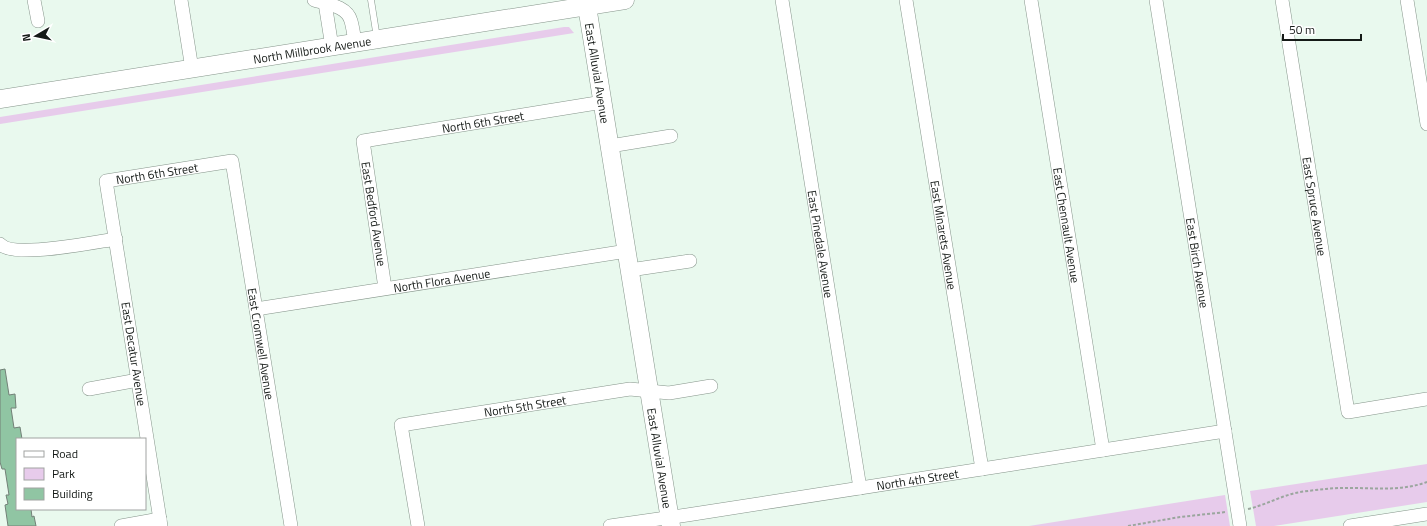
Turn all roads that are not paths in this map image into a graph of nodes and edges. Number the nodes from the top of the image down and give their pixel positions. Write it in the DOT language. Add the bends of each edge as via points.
graph roads {
  1 [pos="34,0"];
  2 [pos="181,0"];
  3 [pos="371,0"];
  4 [pos="625,0"];
  5 [pos="782,0"];
  6 [pos="906,0"];
  7 [pos="1031,0"];
  8 [pos="1156,0"];
  9 [pos="1282,0"];
  10 [pos="1407,0"];
  11 [pos="320,2"];
  12 [pos="587,3"];
  13 [pos="38,21"];
  14 [pos="377,40"];
  15 [pos="355,43"];
  16 [pos="332,47"];
  17 [pos="192,69"];
  18 [pos="0,99"];
  19 [pos="603,102"];
  20 [pos="1427,124"];
  21 [pos="671,136"];
  22 [pos="363,141"];
  23 [pos="610,146"];
  24 [pos="232,161"];
  25 [pos="106,181"];
  26 [pos="116,239"];
  27 [pos="0,244"];
  28 [pos="627,250"];
  29 [pos="690,261"];
  30 [pos="630,270"];
  31 [pos="385,288"];
  32 [pos="256,309"];
  33 [pos="138,380"];
  34 [pos="711,386"];
  35 [pos="89,389"];
  36 [pos="650,391"];
  37 [pos="1427,399"];
  38 [pos="1225,431"];
  39 [pos="1103,450"];
  40 [pos="982,469"];
  41 [pos="860,488"];
  42 [pos="1427,514"];
  43 [pos="670,522"];
  44 [pos="161,523"];
  45 [pos="1390,523"];
  46 [pos="121,526"];
  47 [pos="291,526"];
  48 [pos="418,526"];
  49 [pos="610,526"];
  50 [pos="1240,526"];
  51 [pos="1350,526"];
  1 -- 13 [label="street"];
  2 -- 17 [label="street"];
  3 -- 14 [label="lane"];
  4 -- 12 [label="street, North Millbrook Avenue"];
  5 -- 41 [label="street, East Pinedale Avenue"];
  6 -- 40 [label="street, East Minarets Avenue"];
  7 -- 39 [label="street, East Chennault Avenue"];
  8 -- 38 [label="street, East Birch Avenue"];
  9 -- 37 [label="street, East Spruce Avenue" via="1348,412"];
  10 -- 20 [label="street"];
  11 -- 15 [label="street" via="346,11 351,20"];
  11 -- 16 [label="street"];
  12 -- 14 [label="street, North Millbrook Avenue"];
  12 -- 19 [label="street, East Alluvial Avenue"];
  14 -- 15 [label="street, North Millbrook Avenue"];
  15 -- 16 [label="street, North Millbrook Avenue"];
  16 -- 17 [label="street, North Millbrook Avenue"];
  17 -- 18 [label="street, North Millbrook Avenue"];
  19 -- 22 [label="street, North 6th Street"];
  19 -- 23 [label="street, East Alluvial Avenue"];
  21 -- 23 [label="street"];
  22 -- 31 [label="street, East Bedford Avenue"];
  23 -- 28 [label="street, East Alluvial Avenue"];
  24 -- 25 [label="street, North 6th Street"];
  24 -- 32 [label="street, East Cromwell Avenue"];
  25 -- 26 [label="street, East Decatur Avenue"];
  26 -- 27 [label="street" via="46,250 6,248"];
  26 -- 33 [label="street, East Decatur Avenue"];
  28 -- 30 [label="street, East Alluvial Avenue"];
  28 -- 31 [label="street, North Flora Avenue"];
  29 -- 30 [label="street"];
  30 -- 36 [label="street, East Alluvial Avenue"];
  31 -- 32 [label="street, North Flora Avenue"];
  32 -- 47 [label="street, East Cromwell Avenue"];
  33 -- 35 [label="street"];
  33 -- 44 [label="street, East Decatur Avenue"];
  34 -- 36 [label="street, East Alluvial Avenue" via="669,393"];
  36 -- 43 [label="street, East Alluvial Avenue"];
  36 -- 48 [label="street, North 5th Street" via="630,389 401,425"];
  38 -- 39 [label="street, North 4th Street"];
  38 -- 50 [label="street, East Birch Avenue"];
  39 -- 40 [label="street, North 4th Street"];
  40 -- 41 [label="street, North 4th Street"];
  41 -- 43 [label="street, North 4th Street"];
  42 -- 45 [label="street"];
  43 -- 49 [label="street, North 4th Street"];
  44 -- 46 [label="street"];
  45 -- 51 [label="street"];
}
